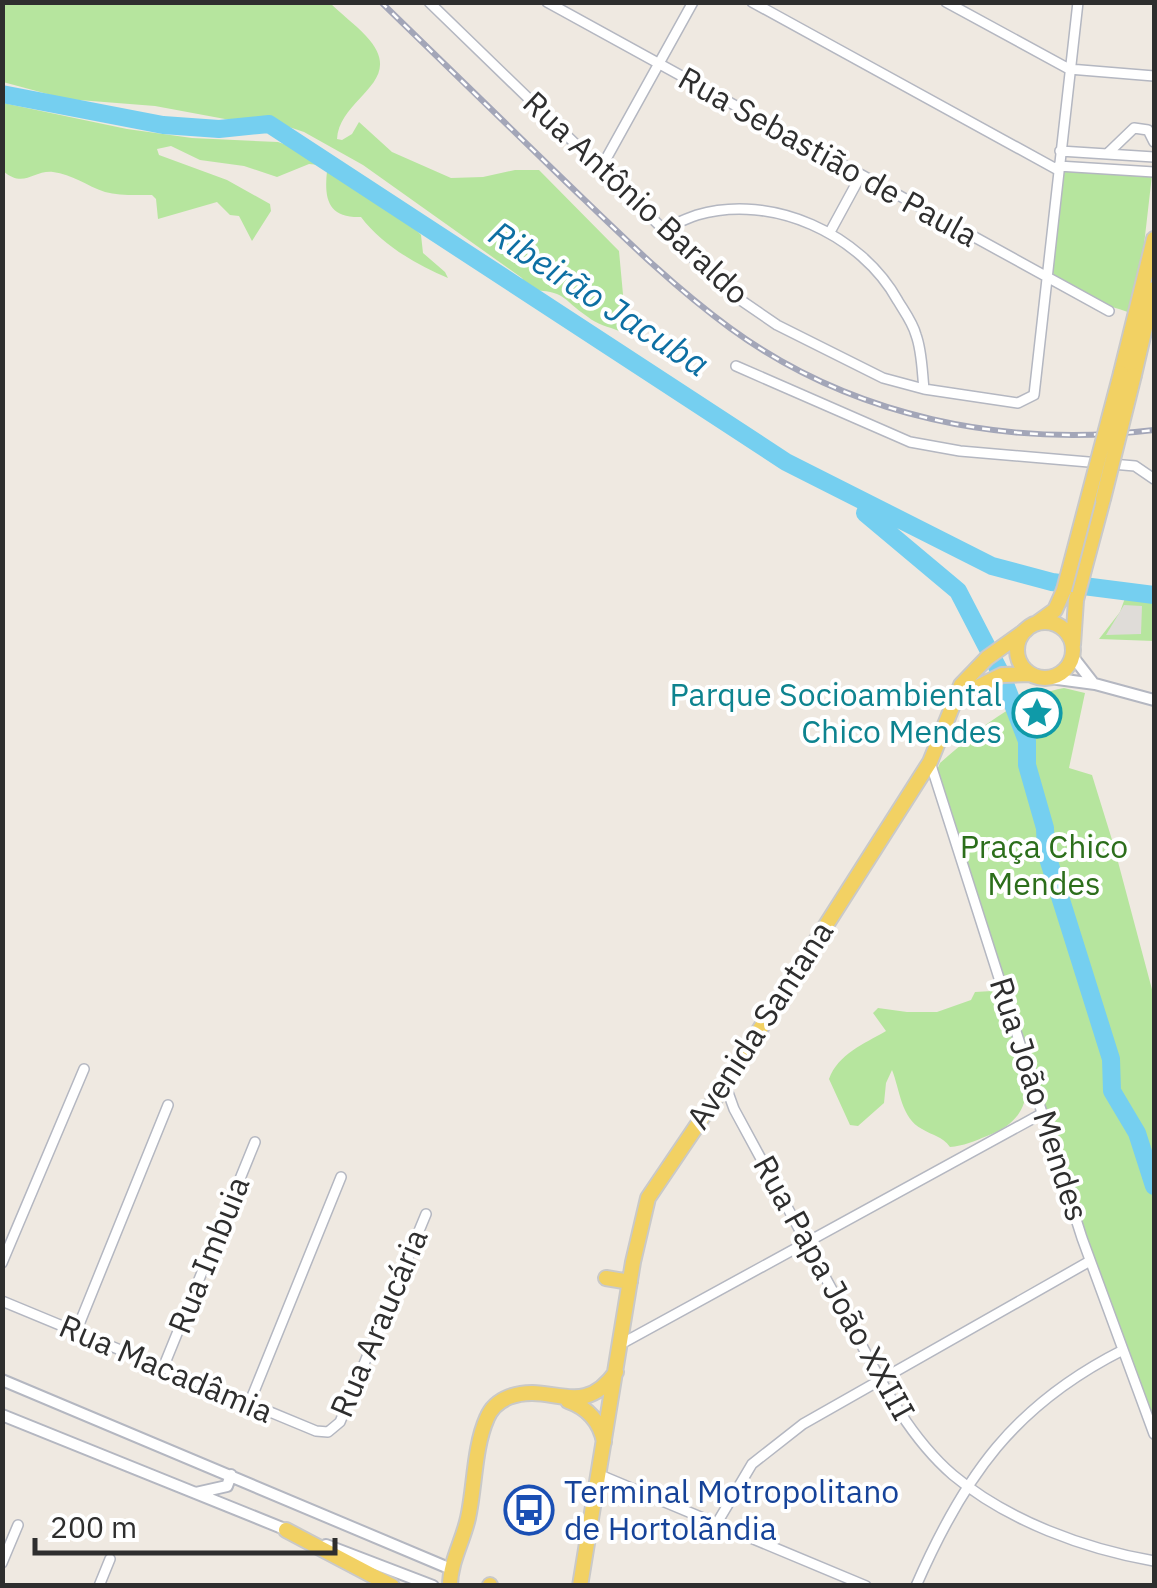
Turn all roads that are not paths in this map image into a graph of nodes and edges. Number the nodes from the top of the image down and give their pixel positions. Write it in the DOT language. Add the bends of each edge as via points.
graph roads {
  1 [pos="429,2"];
  2 [pos="547,2"];
  3 [pos="693,2"];
  4 [pos="752,2"];
  5 [pos="946,2"];
  6 [pos="1078,2"];
  7 [pos="659,64"];
  8 [pos="1069,69"];
  9 [pos="1154,76"];
  10 [pos="1154,142"];
  11 [pos="1060,151"];
  12 [pos="1107,154"];
  13 [pos="1154,157"];
  14 [pos="601,168"];
  15 [pos="1058,168"];
  16 [pos="1154,172"];
  17 [pos="861,175"];
  18 [pos="661,230"];
  19 [pos="830,232"];
  20 [pos="1154,239"];
  21 [pos="1046,277"];
  22 [pos="1154,288"];
  23 [pos="1109,312"];
  24 [pos="1140,323"];
  25 [pos="736,366"];
  26 [pos="924,389"];
  27 [pos="1154,478"];
  28 [pos="1071,592"];
  29 [pos="1031,627"];
  30 [pos="1073,651"];
  31 [pos="1029,674"];
  32 [pos="1050,678"];
  33 [pos="1095,684"];
  34 [pos="956,698"];
  35 [pos="1154,700"];
  36 [pos="930,762"];
  37 [pos="84,1069"];
  38 [pos="725,1084"];
  39 [pos="715,1098"];
  40 [pos="168,1106"];
  41 [pos="734,1109"];
  42 [pos="1043,1113"];
  43 [pos="255,1142"];
  44 [pos="341,1177"];
  45 [pos="426,1214"];
  46 [pos="807,1244"];
  47 [pos="1090,1261"];
  48 [pos="2,1264"];
  49 [pos="606,1278"];
  50 [pos="630,1282"];
  51 [pos="2,1301"];
  52 [pos="76,1332"];
  53 [pos="621,1344"];
  54 [pos="1122,1350"];
  55 [pos="163,1368"];
  56 [pos="616,1371"];
  57 [pos="2,1380"];
  58 [pos="882,1380"];
  59 [pos="563,1399"];
  60 [pos="248,1404"];
  61 [pos="2,1415"];
  62 [pos="331,1431"];
  63 [pos="1154,1434"];
  64 [pos="604,1453"];
  65 [pos="231,1475"];
  66 [pos="600,1475"];
  67 [pos="969,1486"];
  68 [pos="196,1493"];
  69 [pos="717,1523"];
  70 [pos="18,1524"];
  71 [pos="286,1530"];
  72 [pos="110,1559"];
  73 [pos="1154,1561"];
  74 [pos="2,1563"];
  75 [pos="451,1568"];
  76 [pos="99,1586"];
  77 [pos="392,1586"];
  78 [pos="433,1586"];
  79 [pos="450,1586"];
  80 [pos="580,1586"];
  81 [pos="866,1586"];
  82 [pos="916,1586"];
  1 -- 14 [label="street, Rua Antônio Baraldo"];
  2 -- 7 [label="street, Rua Sebastião de Paula"];
  3 -- 7 [label="street"];
  4 -- 15 [label="street"];
  5 -- 8 [label="street"];
  6 -- 8 [label="street"];
  7 -- 14 [label="street"];
  7 -- 17 [label="street, Rua Sebastião de Paula"];
  8 -- 9 [label="street"];
  8 -- 11 [label="street"];
  10 -- 12 [label="street" via="1148,130 1134,128"];
  11 -- 12 [label="street"];
  11 -- 15 [label="street"];
  12 -- 13 [label="street"];
  14 -- 18 [label="street, Rua Antônio Baraldo"];
  15 -- 16 [label="street"];
  15 -- 21 [label="street"];
  17 -- 19 [label="street"];
  17 -- 21 [label="street, Rua Sebastião de Paula"];
  18 -- 19 [label="street" via="700,214 746,210"];
  18 -- 26 [label="street, Rua Antônio Baraldo" via="726,290 777,325 883,378"];
  19 -- 26 [label="street" via="858,251 892,290 916,334"];
  20 -- 24 [label="main road"];
  21 -- 23 [label="street, Rua Sebastião de Paula"];
  21 -- 26 [label="street, Rua Antônio Baraldo" via="1034,395 1018,403"];
  22 -- 24 [label="main road"];
  24 -- 28 [label="main road, Avenida Santana, bridge"];
  25 -- 27 [label="street" via="910,442 1135,466"];
  28 -- 29 [label="main road, Avenida Santana"];
  28 -- 30 [label="main road, Avenida Santana"];
  29 -- 30 [label="main road" via="1057,625 1068,633"];
  29 -- 31 [label="main road" via="1017,650"];
  29 -- 34 [label="main road, Avenida Santana" via="992,654"];
  30 -- 32 [label="main road" via="1065,671"];
  30 -- 33 [label="street"];
  31 -- 32 [label="main road"];
  31 -- 34 [label="main road" via="1001,675"];
  32 -- 33 [label="street"];
  33 -- 35 [label="street"];
  34 -- 36 [label="main road, Avenida Santana"];
  36 -- 38 [label="main road, Avenida Santana"];
  36 -- 42 [label="street, Rua João Mendes"];
  37 -- 48 [label="street"];
  38 -- 39 [label="main road, Avenida Santana"];
  38 -- 41 [label="street, Rua Papa João XXIII"];
  39 -- 41 [label="street"];
  39 -- 50 [label="main road, Avenida Santana" via="648,1198"];
  40 -- 52 [label="street"];
  41 -- 46 [label="street, Rua Papa João XXIII"];
  42 -- 46 [label="street"];
  42 -- 47 [label="street, Rua João Mendes"];
  43 -- 55 [label="street, Rua Imbuia"];
  44 -- 60 [label="street"];
  45 -- 62 [label="street, Rua Araucária"];
  46 -- 53 [label="street"];
  46 -- 58 [label="street, Rua Papa João XXIII"];
  47 -- 54 [label="street, Rua João Mendes"];
  47 -- 58 [label="street"];
  49 -- 50 [label="main road"];
  50 -- 53 [label="main road, Avenida Santana"];
  51 -- 52 [label="street, Rua Macadâmia"];
  52 -- 55 [label="street, Rua Macadâmia"];
  53 -- 56 [label="main road, Avenida Santana"];
  54 -- 63 [label="street, Rua João Mendes"];
  54 -- 67 [label="street" via="1030,1410"];
  55 -- 60 [label="street, Rua Macadâmia"];
  56 -- 59 [label="main road" via="598,1392"];
  56 -- 64 [label="main road, Avenida Santana"];
  57 -- 65 [label="street"];
  58 -- 67 [label="street, Rua Papa João XXIII" via="928,1450"];
  58 -- 69 [label="street" via="803,1424 752,1464"];
  59 -- 64 [label="main road" via="595,1420"];
  59 -- 75 [label="main road" via="520,1394 488,1415 468,1520"];
  60 -- 62 [label="street, Rua Macadâmia"];
  61 -- 68 [label="street"];
  64 -- 66 [label="main road, Avenida Santana"];
  65 -- 68 [label="street" via="227,1486"];
  65 -- 75 [label="street"];
  66 -- 69 [label="street"];
  66 -- 80 [label="main road, Avenida Santana"];
  67 -- 73 [label="street, Rua Papa João XXIII" via="1076,1542"];
  67 -- 82 [label="street"];
  68 -- 71 [label="street"];
  69 -- 81 [label="street"];
  70 -- 74 [label="street"];
  71 -- 77 [label="main road"];
  71 -- 78 [label="street"];
  72 -- 76 [label="street"];
  75 -- 79 [label="main road"];
}
